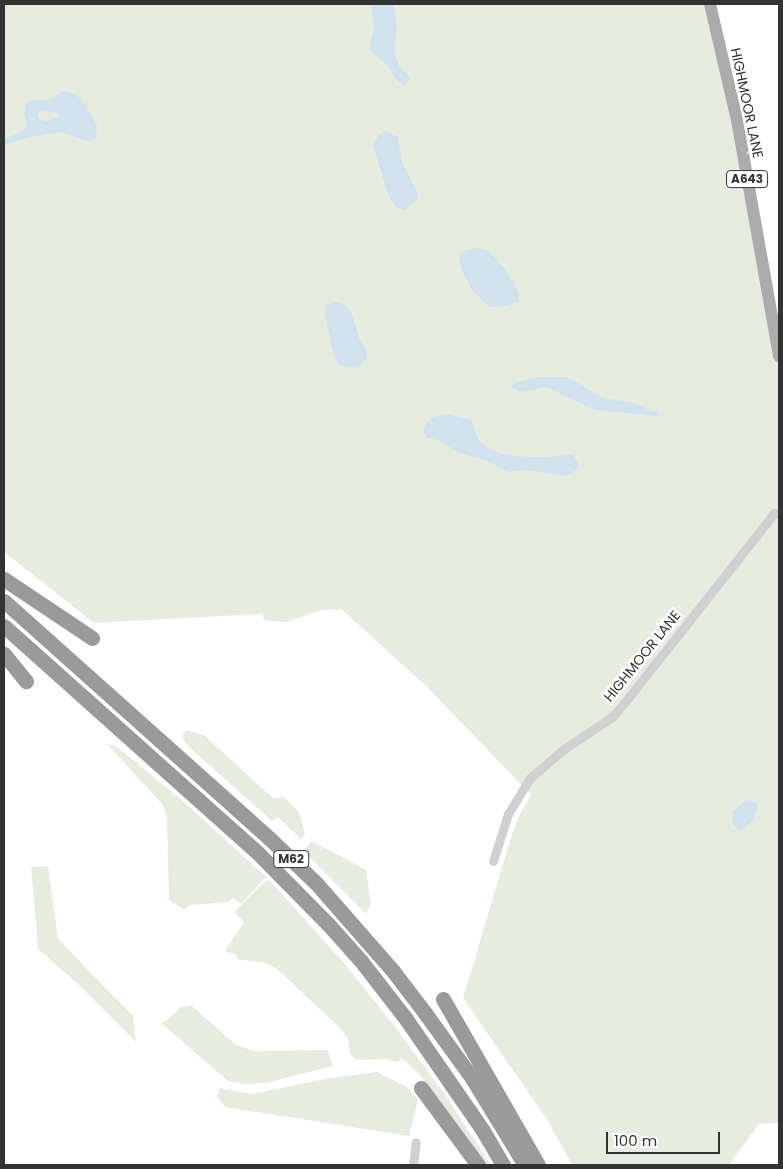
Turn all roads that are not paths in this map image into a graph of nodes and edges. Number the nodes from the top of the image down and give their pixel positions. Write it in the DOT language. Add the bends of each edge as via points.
graph roads {
  1 [pos="710,4"];
  2 [pos="779,356"];
  3 [pos="779,512"];
  4 [pos="4,579"];
  5 [pos="4,601"];
  6 [pos="4,626"];
  7 [pos="92,638"];
  8 [pos="4,654"];
  9 [pos="26,681"];
  10 [pos="493,861"];
  11 [pos="443,999"];
  12 [pos="421,1088"];
  13 [pos="416,1142"];
  14 [pos="413,1165"];
  15 [pos="478,1165"];
  16 [pos="503,1165"];
  17 [pos="526,1165"];
  18 [pos="538,1165"];
  1 -- 2 [label="main road, HIGHMOOR LANE / A643" via="737,120"];
  3 -- 10 [label="street, HIGHMOOR LANE" via="774,513 626,702 530,778 508,814"];
  4 -- 7 [label="highway"];
  5 -- 17 [label="highway, M62" via="316,883 425,1013 472,1078"];
  6 -- 16 [label="highway, M62" via="250,846 328,924 406,1019"];
  8 -- 9 [label="highway"];
  11 -- 18 [label="highway"];
  12 -- 15 [label="highway"];
  13 -- 14 [label="street"];
}
